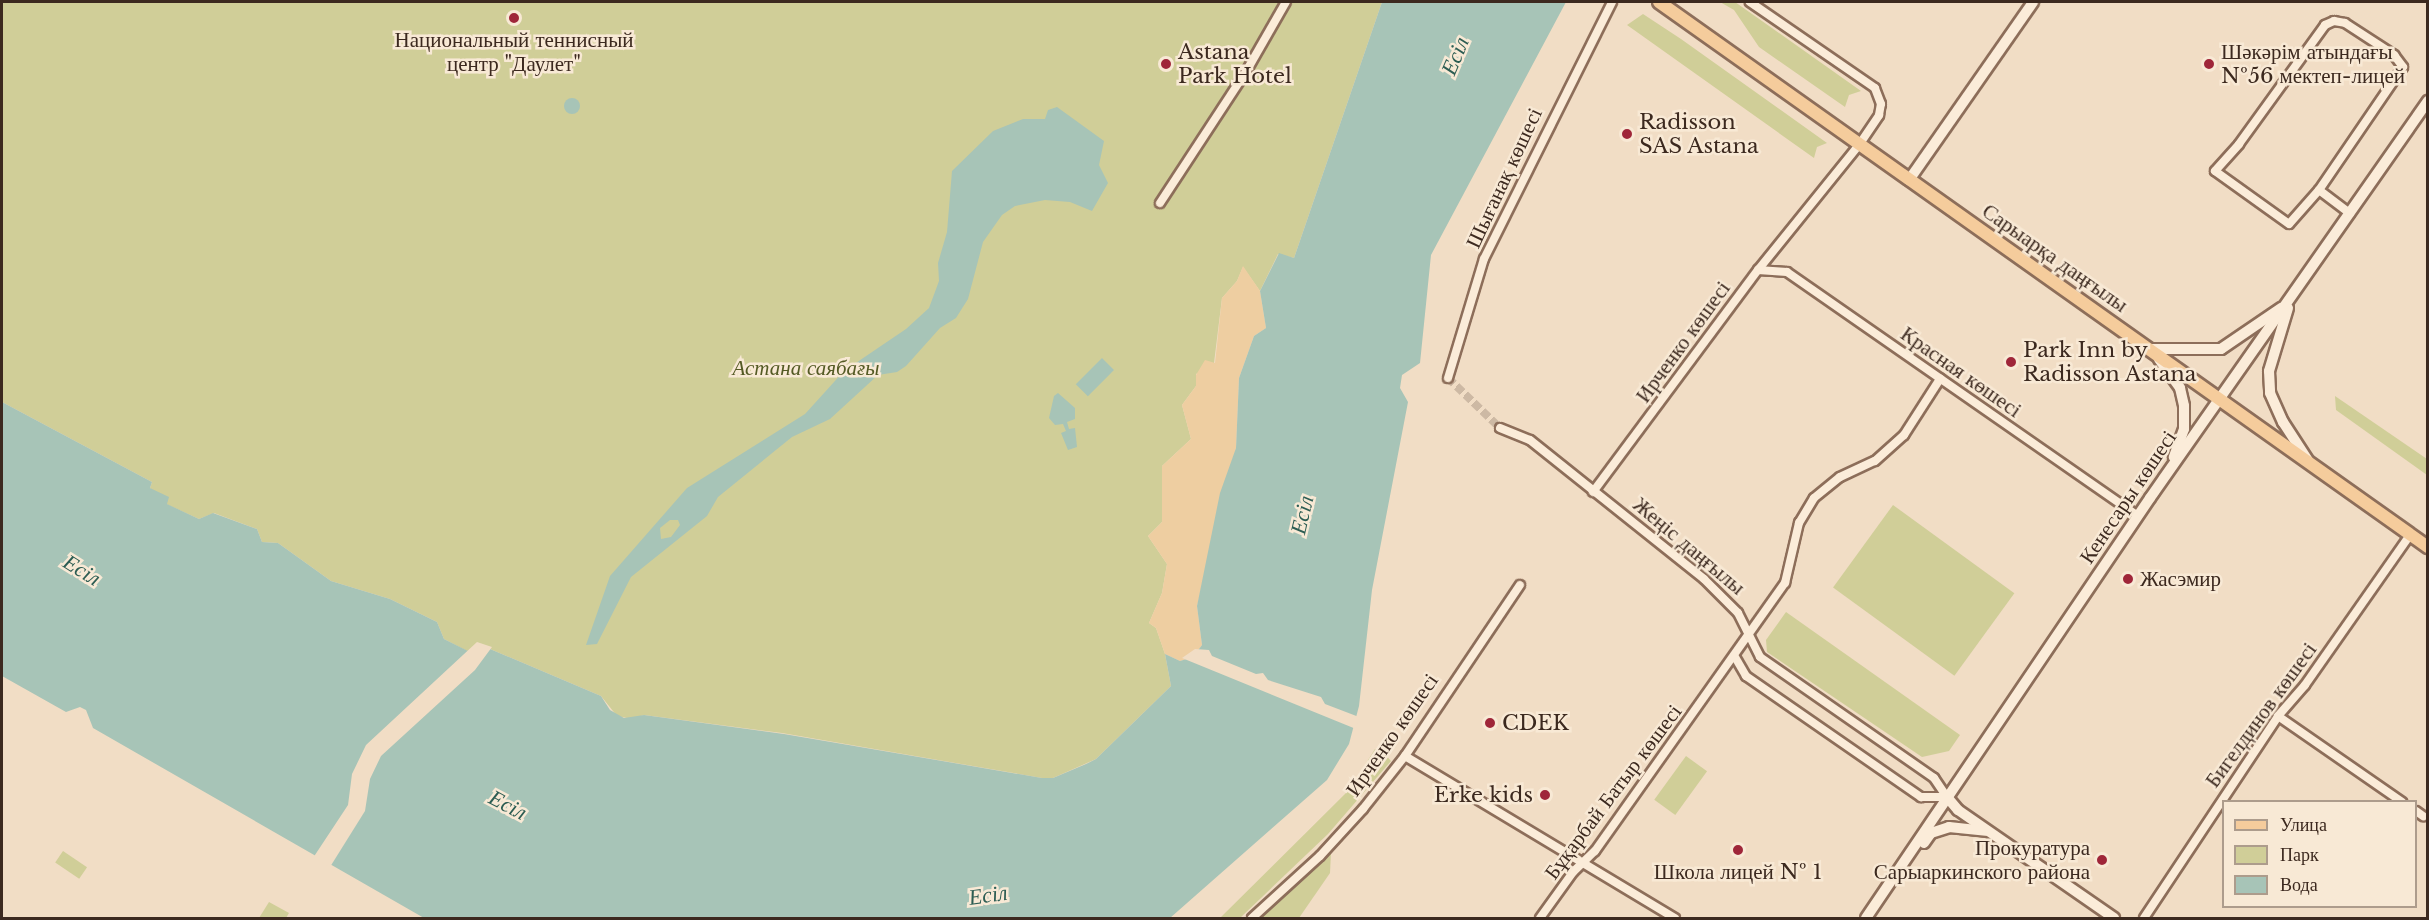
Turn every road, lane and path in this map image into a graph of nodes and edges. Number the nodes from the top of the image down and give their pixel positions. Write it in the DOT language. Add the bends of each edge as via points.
graph roads {
  1 [pos="1286,2"];
  2 [pos="1612,2"];
  3 [pos="1659,2"];
  4 [pos="1750,2"];
  5 [pos="2033,2"];
  6 [pos="2427,101"];
  7 [pos="1859,145"];
  8 [pos="1909,180"];
  9 [pos="2319,190"];
  10 [pos="1160,203"];
  11 [pos="2350,213"];
  12 [pos="1758,270"];
  13 [pos="2290,300"];
  14 [pos="2151,349"];
  15 [pos="1448,378"];
  16 [pos="1940,379"];
  17 [pos="2220,398"];
  18 [pos="1500,428"];
  19 [pos="2309,462"];
  20 [pos="2169,472"];
  21 [pos="1593,492"];
  22 [pos="2138,516"];
  23 [pos="2410,535"];
  24 [pos="2427,547"];
  25 [pos="1520,585"];
  26 [pos="1749,638"];
  27 [pos="1735,657"];
  28 [pos="2278,716"];
  29 [pos="1405,756"];
  30 [pos="1947,797"];
  31 [pos="2222,800"];
  32 [pos="2222,800"];
  33 [pos="2401,800"];
  34 [pos="2417,812"];
  35 [pos="2423,816"];
  36 [pos="1990,832"];
  37 [pos="1583,861"];
  38 [pos="1895,874"];
  39 [pos="1252,918"];
  40 [pos="1540,918"];
  41 [pos="1675,918"];
  42 [pos="1866,918"];
  43 [pos="2114,918"];
  44 [pos="2144,918"];
  1 -- 10 [label="street"];
  2 -- 15 [label="street, Шығанақ көшесі" via="1489,249"];
  3 -- 7 [label="main road, Сарыарқа даңғылы"];
  4 -- 7 [label="street, Ирченко көшесі" via="1875,88 1881,104 1879,114"];
  5 -- 8 [label="main road"];
  6 -- 11 [label="main road, Кенесары көшесі"];
  7 -- 8 [label="main road, Сарыарқа даңғылы"];
  7 -- 12 [label="street, Ирченко көшесі"];
  8 -- 14 [label="main road, Сарыарқа даңғылы"];
  9 -- 9 [label="street" via="2403,67 2394,55 2345,23 2334,21 2325,25 2215,171 2289,224"];
  9 -- 11 [label="street"];
  11 -- 13 [label="main road, Кенесары көшесі"];
  12 -- 16 [label="street, Красная көшесі" via="1787,272"];
  12 -- 21 [label="street, Ирченко көшесі"];
  13 -- 14 [label="main road" via="2221,349"];
  13 -- 17 [label="main road, Кенесары көшесі"];
  13 -- 19 [label="main road" via="2270,371 2270,393"];
  14 -- 17 [label="main road, Сарыарқа даңғылы"];
  14 -- 20 [label="main road" via="2180,388 2184,406 2184,429"];
  16 -- 22 [label="street, Красная көшесі"];
  16 -- 26 [label="street, Бұқарбай Батыр көшесі" via="1904,435 1875,461 1840,477 1814,498 1799,523 1785,583"];
  17 -- 19 [label="main road, Сарыарқа даңғылы"];
  17 -- 20 [label="main road, Кенесары көшесі"];
  18 -- 21 [label="street, Жеңіс даңғылы" via="1530,440"];
  19 -- 23 [label="main road, Сарыарқа даңғылы"];
  20 -- 22 [label="main road, Кенесары көшесі"];
  21 -- 26 [label="street, Жеңіс даңғылы" via="1726,598"];
  22 -- 30 [label="main road, Кенесары көшесі"];
  23 -- 24 [label="main road, Сарыарқа даңғылы"];
  23 -- 28 [label="street, Бигелдинов көшесі" via="2305,685"];
  25 -- 29 [label="street, Ирченко көшесі"];
  26 -- 27 [label="street, Бұқарбай Батыр көшесі"];
  26 -- 30 [label="street, Жеңіс даңғылы" via="1760,657 1934,778"];
  27 -- 30 [label="street" via="1746,676 1921,797"];
  27 -- 37 [label="street, Бұқарбай Батыр көшесі" via="1595,851"];
  28 -- 31 [label="street, Бигелдинов көшесі"];
  28 -- 33 [label="street"];
  29 -- 37 [label="street"];
  29 -- 39 [label="street, Ирченко көшесі" via="1320,856"];
  30 -- 36 [label="main road, Жеңіс даңғылы" via="1958,810"];
  30 -- 38 [label="main road, Кенесары көшесі"];
  32 -- 44 [label="street, Бигелдинов көшесі"];
  34 -- 35 [label="street"];
  36 -- 38 [label="main road" via="1949,827 1931,833"];
  36 -- 43 [label="main road, Жеңіс даңғылы"];
  37 -- 40 [label="street, Бұқарбай Батыр көшесі"];
  37 -- 41 [label="street"];
  38 -- 42 [label="main road, Кенесары көшесі"];
}
